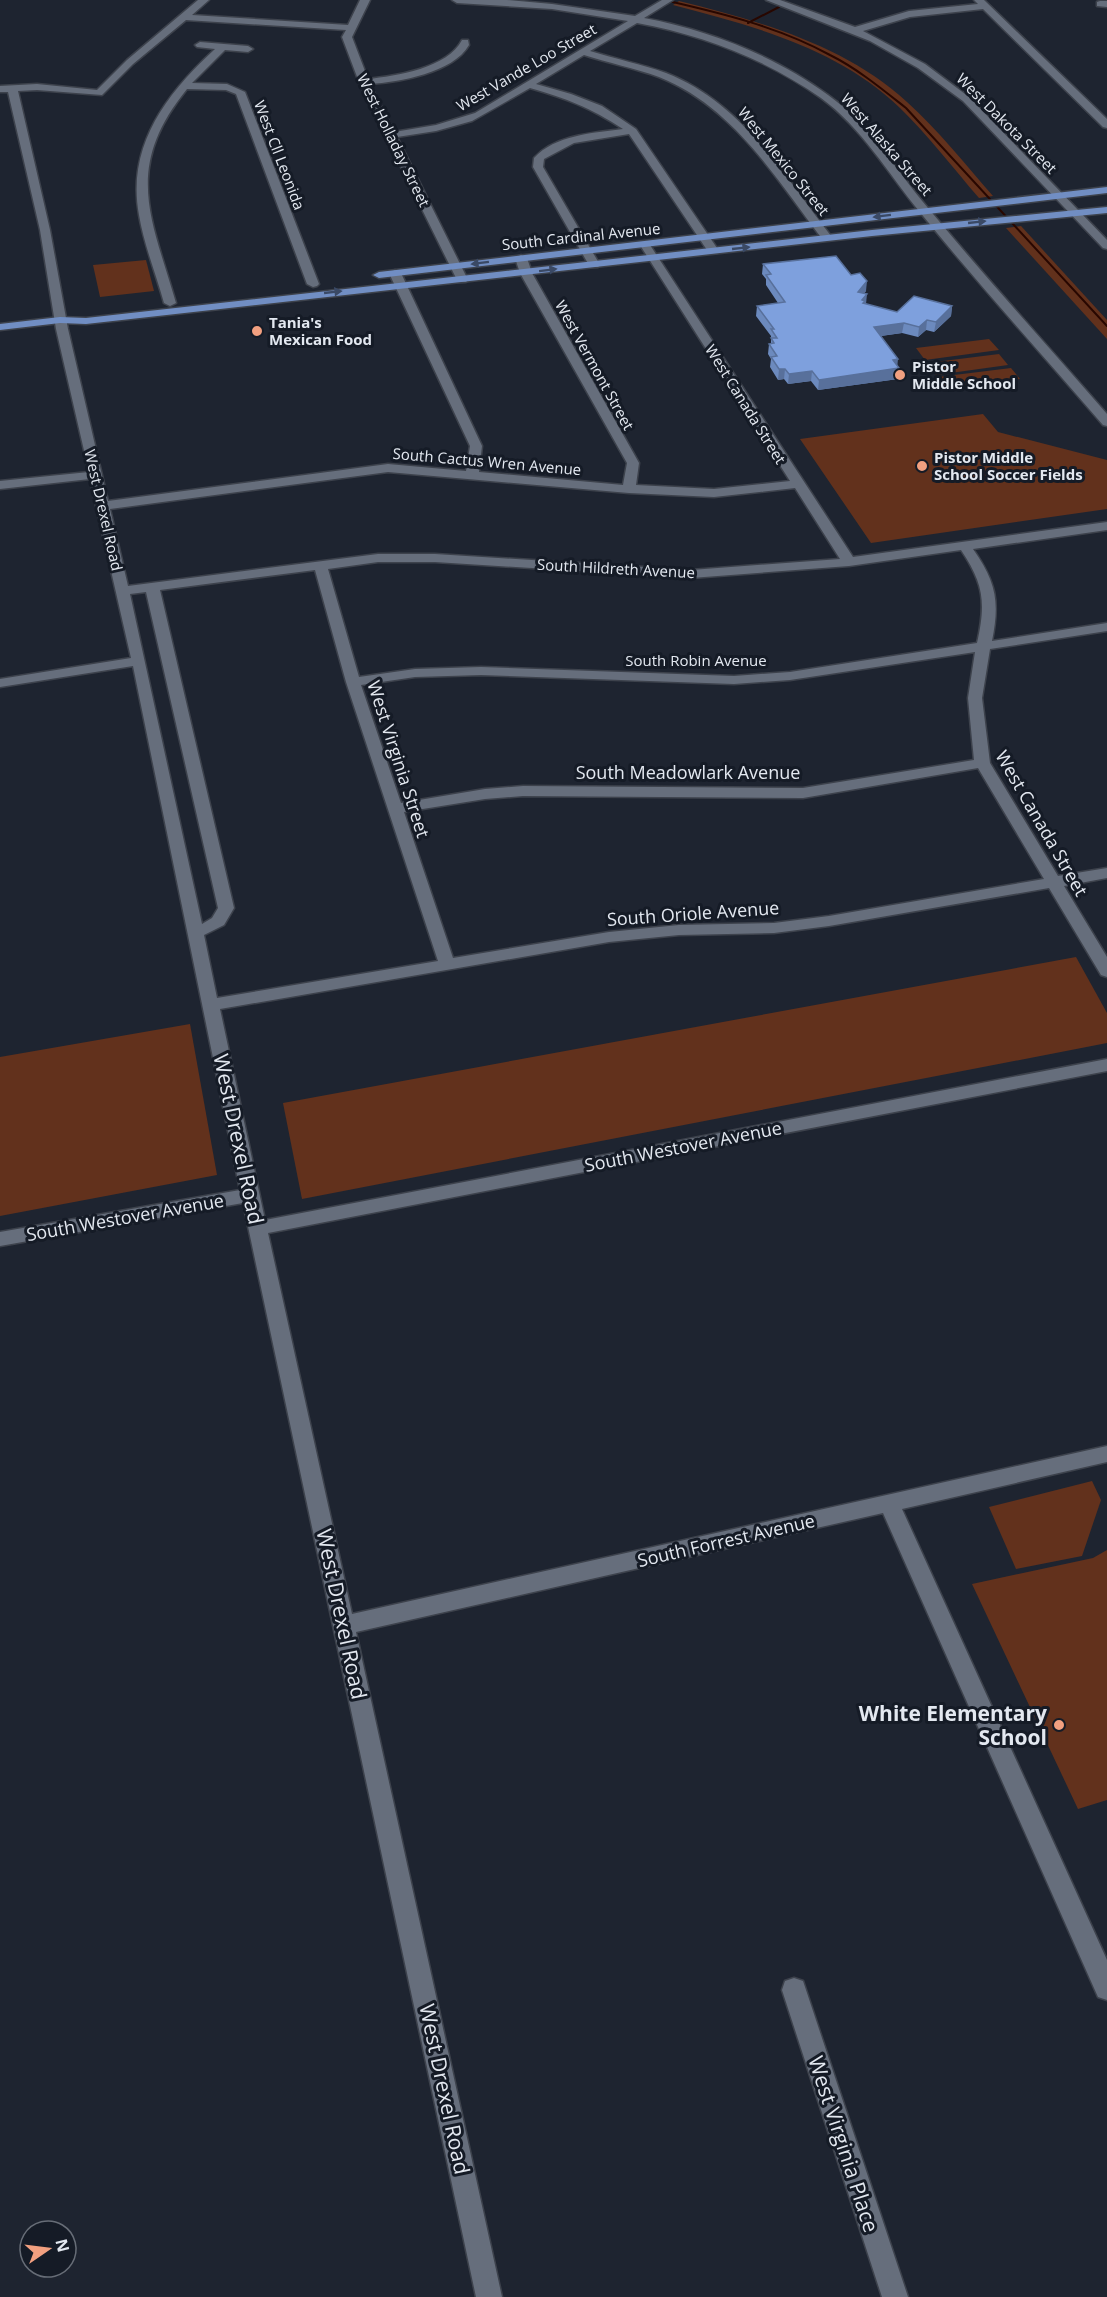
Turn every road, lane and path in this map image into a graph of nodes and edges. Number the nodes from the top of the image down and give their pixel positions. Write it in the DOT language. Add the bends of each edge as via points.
graph roads {
  1 [pos="204,0"];
  2 [pos="365,0"];
  3 [pos="457,0"];
  4 [pos="668,0"];
  5 [pos="771,0"];
  6 [pos="796,0"];
  7 [pos="982,3"];
  8 [pos="786,4"];
  9 [pos="187,17"];
  10 [pos="638,19"];
  11 [pos="352,27"];
  12 [pos="856,30"];
  13 [pos="465,42"];
  14 [pos="200,45"];
  15 [pos="223,47"];
  16 [pos="248,50"];
  17 [pos="582,52"];
  18 [pos="364,82"];
  19 [pos="528,85"];
  20 [pos="183,86"];
  21 [pos="12,88"];
  22 [pos="0,91"];
  23 [pos="15,102"];
  24 [pos="1107,125"];
  25 [pos="632,131"];
  26 [pos="391,135"];
  27 [pos="1107,190"];
  28 [pos="1058,196"];
  29 [pos="1107,210"];
  30 [pos="925,211"];
  31 [pos="1076,214"];
  32 [pos="816,224"];
  33 [pos="938,226"];
  34 [pos="703,237"];
  35 [pos="827,238"];
  36 [pos="645,244"];
  37 [pos="1107,246"];
  38 [pos="585,251"];
  39 [pos="713,251"];
  40 [pos="521,258"];
  41 [pos="654,258"];
  42 [pos="594,265"];
  43 [pos="455,266"];
  44 [pos="394,273"];
  45 [pos="526,273"];
  46 [pos="371,276"];
  47 [pos="462,280"];
  48 [pos="319,283"];
  49 [pos="400,285"];
  50 [pos="170,303"];
  51 [pos="60,320"];
  52 [pos="0,327"];
  53 [pos="1107,422"];
  54 [pos="96,475"];
  55 [pos="472,476"];
  56 [pos="797,484"];
  57 [pos="0,485"];
  58 [pos="629,489"];
  59 [pos="103,506"];
  60 [pos="1107,526"];
  61 [pos="965,547"];
  62 [pos="849,562"];
  63 [pos="320,564"];
  64 [pos="152,587"];
  65 [pos="124,591"];
  66 [pos="1107,627"];
  67 [pos="984,645"];
  68 [pos="139,661"];
  69 [pos="353,682"];
  70 [pos="0,683"];
  71 [pos="982,764"];
  72 [pos="394,809"];
  73 [pos="1107,873"];
  74 [pos="1052,882"];
  75 [pos="195,932"];
  76 [pos="447,964"];
  77 [pos="1107,971"];
  78 [pos="210,1005"];
  79 [pos="1107,1065"];
  80 [pos="250,1195"];
  81 [pos="258,1228"];
  82 [pos="0,1239"];
  83 [pos="1107,1454"];
  84 [pos="889,1503"];
  85 [pos="344,1625"];
  86 [pos="1107,1988"];
  87 [pos="794,1990"];
  88 [pos="489,2297"];
  89 [pos="895,2297"];
  1 -- 9 [label="street"];
  2 -- 11 [label="street, West Holladay Street"];
  3 -- 10 [label="street, West Alaska Street" via="539,5"];
  4 -- 10 [label="street, West Vande Loo Street"];
  5 -- 8 [label="street, West Dakota Street"];
  6 -- 8 [label="street"];
  7 -- 12 [label="street" via="909,14"];
  7 -- 24 [label="street"];
  8 -- 12 [label="street, West Dakota Street"];
  9 -- 11 [label="street"];
  9 -- 21 [label="street" via="130,62 99,93"];
  10 -- 17 [label="street, West Vande Loo Street"];
  10 -- 30 [label="street, West Alaska Street" via="731,47 792,74 852,122"];
  11 -- 18 [label="street, West Holladay Street" via="347,37"];
  12 -- 28 [label="street, West Dakota Street" via="946,82"];
  13 -- 18 [label="street" via="460,51 426,71 405,78"];
  14 -- 15 [label="street"];
  15 -- 16 [label="street"];
  15 -- 20 [label="street"];
  17 -- 19 [label="street, West Vande Loo Street"];
  17 -- 32 [label="street, West Mexico Street" via="662,75 720,106 743,129"];
  18 -- 26 [label="street, West Holladay Street"];
  19 -- 25 [label="street" via="598,108"];
  19 -- 26 [label="street, West Vande Loo Street" via="479,115 456,124"];
  20 -- 48 [label="street, West Cll Leonida" via="227,87 240,92"];
  20 -- 50 [label="street" via="154,131 142,170 143,212"];
  21 -- 22 [label="street"];
  21 -- 23 [label="street, West Drexel Road"];
  22 -- 23 [label="street"];
  23 -- 51 [label="street, West Drexel Road" via="45,231"];
  25 -- 34 [label="street"];
  25 -- 38 [label="street" via="562,144 538,158 538,167"];
  26 -- 43 [label="street, West Holladay Street"];
  27 -- 28 [label="main road, South Cardinal Avenue"];
  28 -- 30 [label="main road, South Cardinal Avenue"];
  28 -- 31 [label="street, West Dakota Street"];
  29 -- 31 [label="main road, South Cardinal Avenue"];
  30 -- 32 [label="main road, South Cardinal Avenue, one-way"];
  30 -- 33 [label="street, West Alaska Street"];
  33 -- 31 [label="main road, South Cardinal Avenue, one-way"];
  31 -- 37 [label="street, West Dakota Street"];
  32 -- 34 [label="main road, South Cardinal Avenue"];
  32 -- 35 [label="street, West Mexico Street"];
  33 -- 35 [label="main road, South Cardinal Avenue"];
  33 -- 53 [label="street, West Alaska Street"];
  34 -- 36 [label="main road, South Cardinal Avenue"];
  34 -- 39 [label="street"];
  39 -- 35 [label="main road, South Cardinal Avenue, one-way"];
  36 -- 38 [label="main road, South Cardinal Avenue"];
  36 -- 41 [label="street, West Canada Street"];
  38 -- 40 [label="main road, South Cardinal Avenue"];
  38 -- 42 [label="street"];
  39 -- 41 [label="main road, South Cardinal Avenue"];
  40 -- 43 [label="main road, South Cardinal Avenue, one-way"];
  40 -- 45 [label="street, West Vermont Street"];
  41 -- 42 [label="main road, South Cardinal Avenue"];
  41 -- 56 [label="street, West Canada Street"];
  45 -- 42 [label="main road, South Cardinal Avenue, one-way"];
  43 -- 44 [label="main road, South Cardinal Avenue"];
  43 -- 47 [label="street, West Holladay Street"];
  44 -- 46 [label="main road, South Cardinal Avenue"];
  44 -- 49 [label="street"];
  45 -- 47 [label="main road, South Cardinal Avenue"];
  45 -- 58 [label="street, West Vermont Street" via="633,463"];
  47 -- 49 [label="main road, South Cardinal Avenue"];
  48 -- 50 [label="main road, South Cardinal Avenue"];
  51 -- 49 [label="main road, South Cardinal Avenue, one-way" via="86,321"];
  49 -- 55 [label="street" via="476,446"];
  50 -- 51 [label="main road, South Cardinal Avenue" via="84,313"];
  51 -- 52 [label="main road, South Cardinal Avenue"];
  51 -- 54 [label="street, West Drexel Road"];
  54 -- 57 [label="street"];
  54 -- 59 [label="street, West Drexel Road"];
  55 -- 58 [label="street, South Cactus Wren Avenue"];
  55 -- 59 [label="street, South Cactus Wren Avenue" via="388,468"];
  56 -- 58 [label="street, South Cactus Wren Avenue" via="714,493"];
  56 -- 62 [label="street, West Canada Street"];
  59 -- 65 [label="street, West Drexel Road"];
  60 -- 61 [label="street, South Hildreth Avenue"];
  61 -- 62 [label="street, South Hildreth Avenue"];
  61 -- 67 [label="street, West Canada Street" via="982,573 988,592 990,615"];
  62 -- 63 [label="street, South Hildreth Avenue" via="691,574 435,558"];
  63 -- 64 [label="street, South Hildreth Avenue"];
  63 -- 69 [label="street, West Virginia Street"];
  64 -- 65 [label="street, South Hildreth Avenue"];
  64 -- 75 [label="street" via="226,908 223,918"];
  65 -- 68 [label="street, West Drexel Road"];
  66 -- 67 [label="street, South Robin Avenue"];
  67 -- 69 [label="street, South Robin Avenue" via="790,676 734,680 481,671 415,673"];
  67 -- 71 [label="street, West Canada Street" via="975,698"];
  68 -- 70 [label="street"];
  68 -- 75 [label="street, West Drexel Road"];
  69 -- 72 [label="street, West Virginia Street"];
  71 -- 72 [label="street, South Meadowlark Avenue" via="803,793 523,791"];
  71 -- 74 [label="street, West Canada Street"];
  72 -- 76 [label="street, West Virginia Street"];
  73 -- 74 [label="street, South Oriole Avenue"];
  74 -- 76 [label="street, South Oriole Avenue" via="829,921 609,937"];
  74 -- 77 [label="street, West Canada Street"];
  75 -- 78 [label="street, West Drexel Road"];
  76 -- 78 [label="street, South Oriole Avenue"];
  78 -- 80 [label="street, West Drexel Road"];
  79 -- 81 [label="street, South Westover Avenue"];
  80 -- 81 [label="street, West Drexel Road"];
  80 -- 82 [label="street, South Westover Avenue"];
  81 -- 85 [label="street, West Drexel Road"];
  83 -- 84 [label="street, South Forrest Avenue"];
  84 -- 85 [label="street, South Forrest Avenue"];
  84 -- 86 [label="street"];
  85 -- 88 [label="street, West Drexel Road"];
  87 -- 89 [label="street, West Virginia Place"];
}
